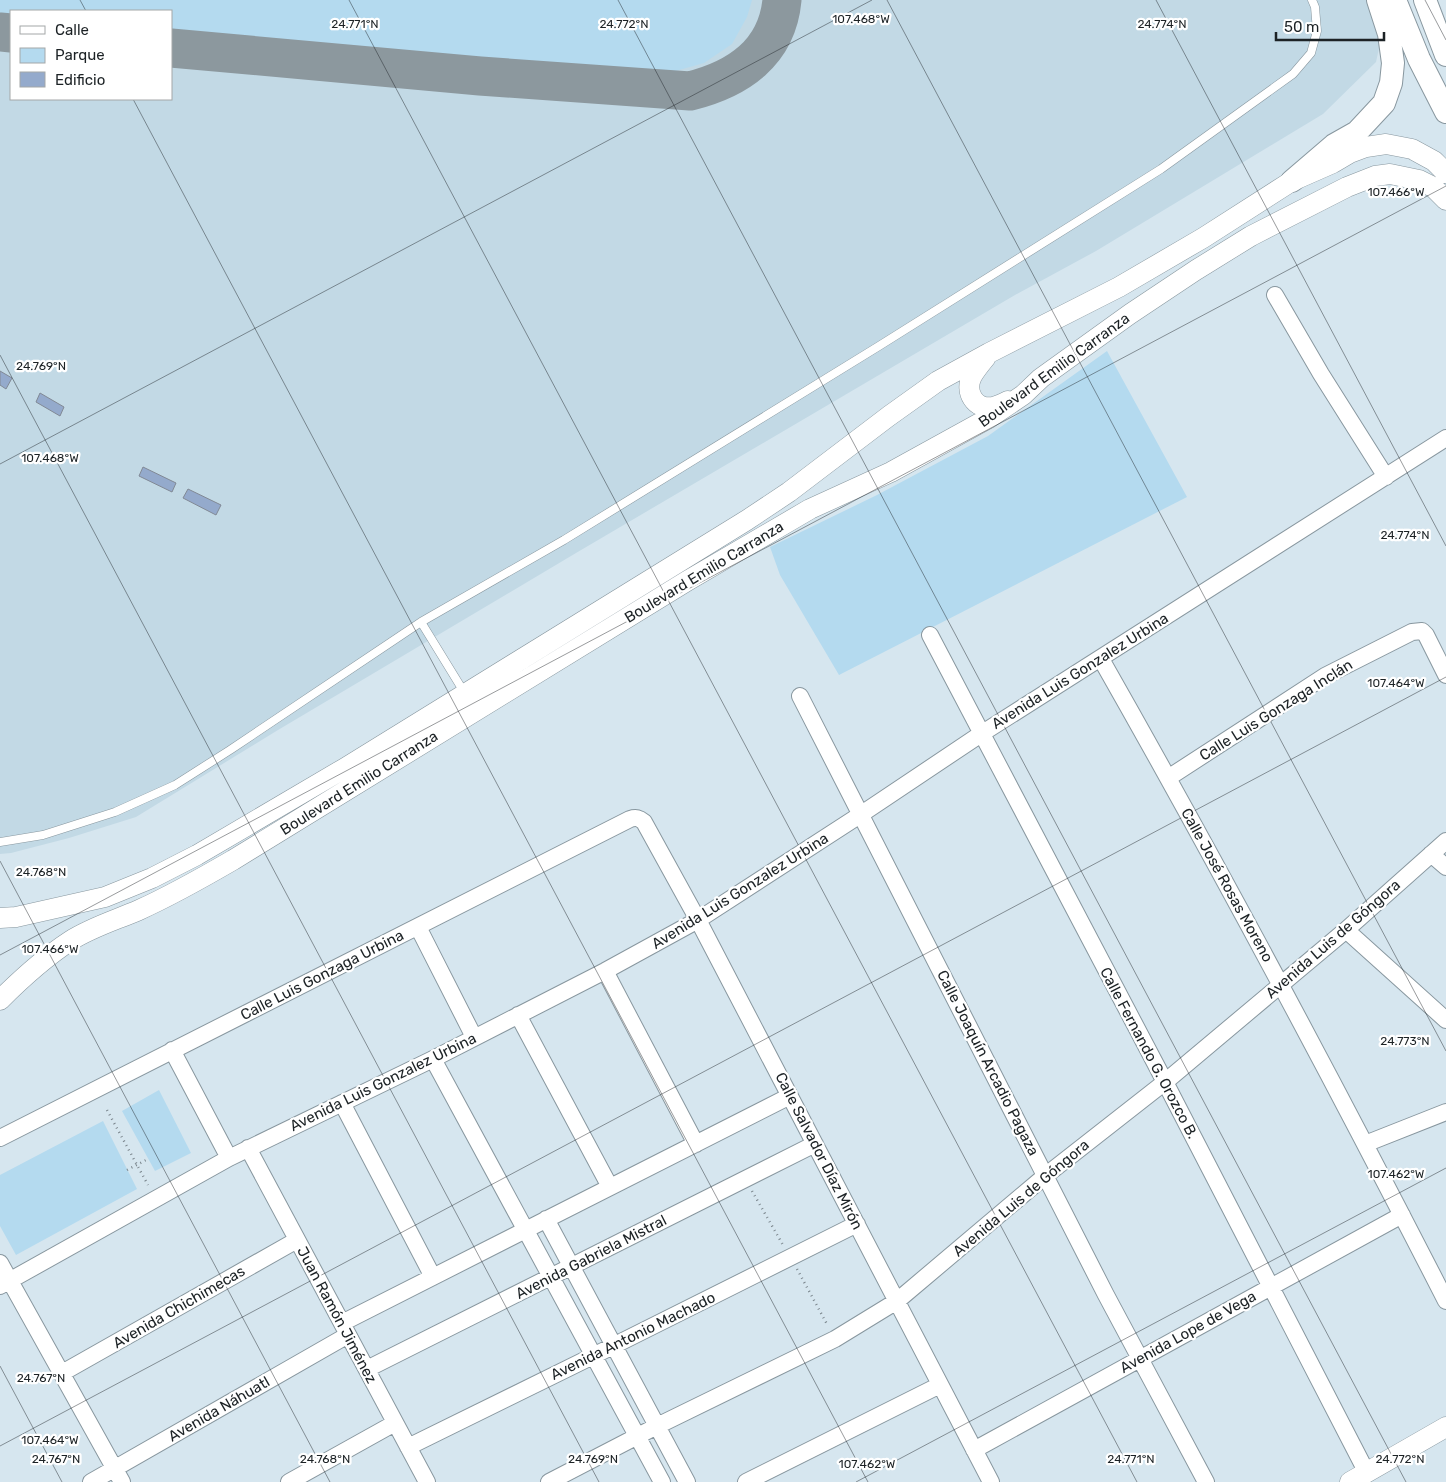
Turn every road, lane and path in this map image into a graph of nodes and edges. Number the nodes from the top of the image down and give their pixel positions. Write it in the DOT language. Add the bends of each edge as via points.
graph roads {
  1 [pos="1312,0"];
  2 [pos="1378,0"];
  3 [pos="1396,0"];
  4 [pos="1424,0"];
  5 [pos="1446,55"];
  6 [pos="1446,112"];
  7 [pos="1440,167"];
  8 [pos="1292,181"];
  9 [pos="1446,200"];
  10 [pos="1275,295"];
  11 [pos="988,353"];
  12 [pos="1023,395"];
  13 [pos="1446,438"];
  14 [pos="1386,477"];
  15 [pos="421,622"];
  16 [pos="930,635"];
  17 [pos="1101,659"];
  18 [pos="1446,675"];
  19 [pos="800,696"];
  20 [pos="470,703"];
  21 [pos="981,734"];
  22 [pos="1168,778"];
  23 [pos="860,815"];
  24 [pos="644,822"];
  25 [pos="0,842"];
  26 [pos="1446,842"];
  27 [pos="1432,854"];
  28 [pos="1446,867"];
  29 [pos="0,918"];
  30 [pos="698,920"];
  31 [pos="418,927"];
  32 [pos="1346,930"];
  33 [pos="605,970"];
  34 [pos="1282,984"];
  35 [pos="0,1000"];
  36 [pos="518,1015"];
  37 [pos="1446,1020"];
  38 [pos="474,1037"];
  39 [pos="172,1050"];
  40 [pos="433,1059"];
  41 [pos="1165,1082"];
  42 [pos="790,1096"];
  43 [pos="342,1103"];
  44 [pos="107,1110"];
  45 [pos="1446,1112"];
  46 [pos="0,1138"];
  47 [pos="696,1144"];
  48 [pos="815,1144"];
  49 [pos="1365,1144"];
  50 [pos="248,1148"];
  51 [pos="229,1158"];
  52 [pos="148,1159"];
  53 [pos="136,1164"];
  54 [pos="127,1170"];
  55 [pos="1045,1176"];
  56 [pos="610,1187"];
  57 [pos="155,1198"];
  58 [pos="1402,1215"];
  59 [pos="546,1219"];
  60 [pos="857,1224"];
  61 [pos="525,1230"];
  62 [pos="297,1240"];
  63 [pos="0,1263"];
  64 [pos="572,1266"];
  65 [pos="432,1277"];
  66 [pos="550,1277"];
  67 [pos="5,1283"];
  68 [pos="1270,1287"];
  69 [pos="1446,1300"];
  70 [pos="897,1302"];
  71 [pos="345,1329"];
  72 [pos="614,1346"];
  73 [pos="593,1356"];
  74 [pos="1140,1359"];
  75 [pos="366,1369"];
  76 [pos="62,1373"];
  77 [pos="940,1385"];
  78 [pos="395,1423"];
  79 [pos="657,1426"];
  80 [pos="1446,1428"];
  81 [pos="637,1436"];
  82 [pos="408,1447"];
  83 [pos="974,1450"];
  84 [pos="119,1475"];
  85 [pos="1359,1477"];
  86 [pos="91,1482"];
  87 [pos="289,1482"];
  88 [pos="427,1482"];
  89 [pos="548,1482"];
  90 [pos="662,1482"];
  91 [pos="687,1482"];
  92 [pos="746,1482"];
  93 [pos="991,1482"];
  94 [pos="1206,1482"];
  1 -- 15 [label="lane" via="1316,31 1312,53 1293,74 1161,169 588,524"];
  2 -- 8 [label="main road" via="1389,34 1393,63 1384,103 1357,132 1334,145"];
  3 -- 6 [label="main road" via="1419,59"];
  4 -- 5 [label="main road"];
  7 -- 8 [label="street, Boulevard Emilio Carranza" via="1412,149 1386,144 1350,153"];
  8 -- 11 [label="street, Boulevard Emilio Carranza" via="1119,287"];
  9 -- 12 [label="street, Boulevard Emilio Carranza" via="1419,180 1390,174 1347,187 1251,236 1196,270 1041,378"];
  10 -- 14 [label="street"];
  11 -- 12 [label="street" via="971,377 970,395 975,403 993,407"];
  11 -- 20 [label="street, Boulevard Emilio Carranza" via="938,381 789,492"];
  12 -- 20 [label="street, Boulevard Emilio Carranza" via="962,434 793,519"];
  13 -- 14 [label="street, Avenida Luis Gonzalez Urbina"];
  14 -- 17 [label="street, Avenida Luis Gonzalez Urbina"];
  15 -- 20 [label="lane"];
  15 -- 25 [label="lane" via="175,785 115,812 43,835"];
  16 -- 21 [label="street, Calle Fernando G. Orozco B."];
  17 -- 21 [label="street, Avenida Luis Gonzalez Urbina"];
  17 -- 22 [label="street, Calle José Rosas Moreno"];
  18 -- 22 [label="street, Calle Luis Gonzaga Inclán" via="1426,636 1422,631 1412,632 1325,676"];
  19 -- 23 [label="street, Calle Joaquín Arcadio Pagaza"];
  20 -- 29 [label="street, Boulevard Emilio Carranza" via="345,768 152,878 105,897"];
  20 -- 35 [label="street, Boulevard Emilio Carranza" via="211,873 137,911 94,927 44,958"];
  21 -- 23 [label="street, Avenida Luis Gonzalez Urbina"];
  21 -- 41 [label="street, Calle Fernando G. Orozco B."];
  22 -- 34 [label="street, Calle José Rosas Moreno"];
  23 -- 30 [label="street, Avenida Luis Gonzalez Urbina"];
  23 -- 55 [label="street, Calle Joaquín Arcadio Pagaza"];
  24 -- 30 [label="street, Calle Salvador Díaz Mirón"];
  24 -- 31 [label="street, Calle Luis Gonzaga Urbina" via="630,819"];
  26 -- 27 [label="street, Avenida Luis de Góngora"];
  27 -- 28 [label="street"];
  27 -- 32 [label="street, Avenida Luis de Góngora"];
  30 -- 33 [label="street, Avenida Luis Gonzalez Urbina"];
  30 -- 42 [label="street, Calle Salvador Díaz Mirón"];
  31 -- 38 [label="street"];
  31 -- 39 [label="street, Calle Luis Gonzaga Urbina"];
  32 -- 34 [label="street, Avenida Luis de Góngora"];
  32 -- 37 [label="street"];
  33 -- 36 [label="street, Avenida Luis Gonzalez Urbina"];
  33 -- 47 [label="street"];
  34 -- 41 [label="street, Avenida Luis de Góngora"];
  34 -- 49 [label="street, Calle José Rosas Moreno"];
  36 -- 38 [label="street, Avenida Luis Gonzalez Urbina"];
  36 -- 56 [label="street"];
  38 -- 40 [label="street, Avenida Luis Gonzalez Urbina"];
  39 -- 46 [label="street, Calle Luis Gonzaga Urbina"];
  39 -- 51 [label="street"];
  40 -- 43 [label="street, Avenida Luis Gonzalez Urbina"];
  40 -- 61 [label="street"];
  41 -- 55 [label="street, Avenida Luis de Góngora"];
  41 -- 68 [label="street, Calle Fernando G. Orozco B."];
  42 -- 47 [label="street, Avenida Náhuatl"];
  42 -- 48 [label="street, Calle Salvador Díaz Mirón"];
  43 -- 50 [label="street, Avenida Luis Gonzalez Urbina"];
  43 -- 65 [label="street"];
  44 -- 53 [label="path"];
  45 -- 49 [label="street"];
  47 -- 56 [label="street, Avenida Náhuatl"];
  48 -- 60 [label="street, Calle Salvador Díaz Mirón"];
  48 -- 64 [label="street, Avenida Gabriela Mistral"];
  49 -- 58 [label="street, Calle José Rosas Moreno"];
  50 -- 51 [label="street, Avenida Luis Gonzalez Urbina"];
  50 -- 62 [label="street, Juan Ramón Jiménez"];
  51 -- 57 [label="street, Avenida Luis Gonzalez Urbina"];
  52 -- 53 [label="path"];
  53 -- 54 [label="path"];
  53 -- 57 [label="path"];
  55 -- 70 [label="street, Avenida Luis de Góngora"];
  55 -- 74 [label="street, Calle Joaquín Arcadio Pagaza"];
  56 -- 59 [label="street, Avenida Náhuatl"];
  57 -- 67 [label="street, Avenida Luis Gonzalez Urbina"];
  58 -- 68 [label="street, Avenida Lope de Vega"];
  58 -- 69 [label="street, Calle José Rosas Moreno"];
  59 -- 61 [label="street, Avenida Náhuatl"];
  59 -- 64 [label="street"];
  60 -- 70 [label="street, Calle Salvador Díaz Mirón"];
  60 -- 72 [label="street, Avenida Antonio Machado"];
  61 -- 65 [label="street, Avenida Náhuatl"];
  61 -- 66 [label="street"];
  62 -- 71 [label="street, Juan Ramón Jiménez"];
  62 -- 76 [label="street, Avenida Chichimecas"];
  63 -- 67 [label="street"];
  64 -- 66 [label="street, Avenida Gabriela Mistral"];
  64 -- 72 [label="street"];
  65 -- 71 [label="street, Avenida Náhuatl"];
  66 -- 73 [label="street"];
  66 -- 75 [label="street, Avenida Gabriela Mistral"];
  67 -- 76 [label="street"];
  68 -- 74 [label="street, Avenida Lope de Vega"];
  68 -- 85 [label="street, Calle Fernando G. Orozco B."];
  70 -- 77 [label="street, Calle Salvador Díaz Mirón"];
  70 -- 79 [label="street, Avenida Luis de Góngora" via="835,1339"];
  71 -- 75 [label="street, Juan Ramón Jiménez"];
  71 -- 84 [label="street, Avenida Náhuatl"];
  72 -- 73 [label="street, Avenida Antonio Machado"];
  72 -- 79 [label="street"];
  73 -- 81 [label="street"];
  73 -- 82 [label="street, Avenida Antonio Machado"];
  74 -- 83 [label="street, Avenida Lope de Vega"];
  74 -- 94 [label="street, Calle Joaquín Arcadio Pagaza"];
  75 -- 78 [label="street, Juan Ramón Jiménez"];
  76 -- 84 [label="street"];
  77 -- 83 [label="street, Calle Salvador Díaz Mirón"];
  77 -- 92 [label="street"];
  78 -- 82 [label="street, Juan Ramón Jiménez"];
  78 -- 87 [label="street"];
  79 -- 81 [label="street, Avenida Luis de Góngora"];
  79 -- 91 [label="street"];
  80 -- 85 [label="street"];
  81 -- 89 [label="street, Avenida Luis de Góngora"];
  81 -- 90 [label="street"];
  82 -- 88 [label="street, Juan Ramón Jiménez"];
  83 -- 93 [label="street, Calle Salvador Díaz Mirón"];
  84 -- 86 [label="street, Avenida Náhuatl"];
}
